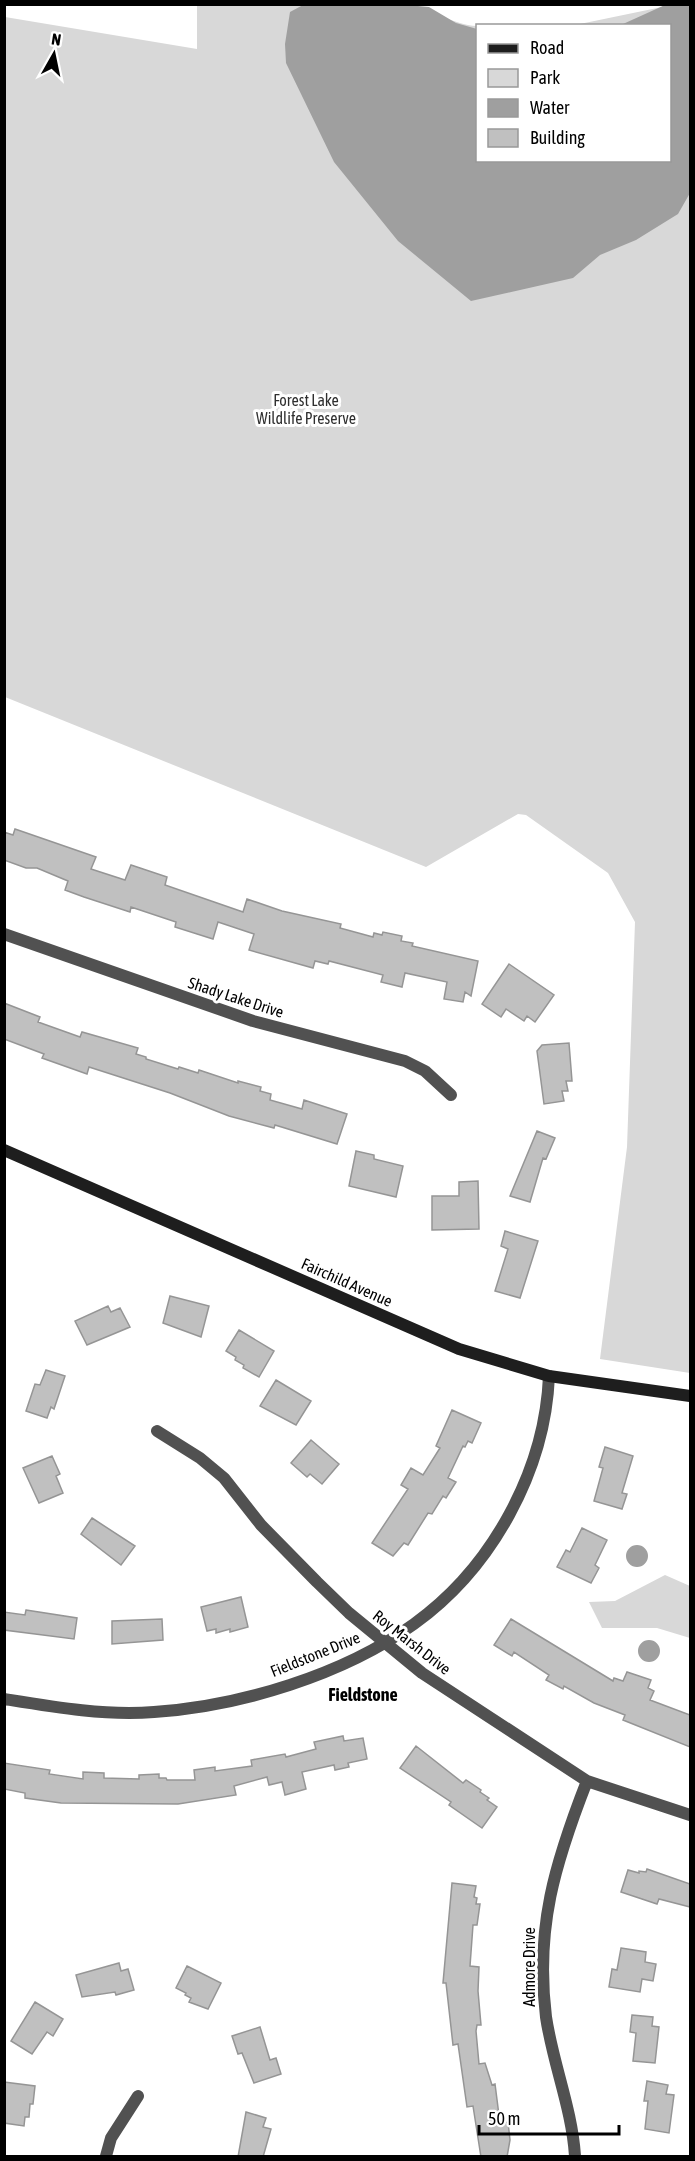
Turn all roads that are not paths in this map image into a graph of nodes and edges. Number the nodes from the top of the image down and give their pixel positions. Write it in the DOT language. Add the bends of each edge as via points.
graph roads {
  1 [pos="4,934"];
  2 [pos="451,1095"];
  3 [pos="4,1150"];
  4 [pos="549,1376"];
  5 [pos="690,1396"];
  6 [pos="157,1431"];
  7 [pos="384,1642"];
  8 [pos="4,1699"];
  9 [pos="587,1781"];
  10 [pos="690,1815"];
  11 [pos="138,2096"];
  12 [pos="106,2157"];
  13 [pos="575,2157"];
  1 -- 2 [label="street, Shady Lake Drive" via="253,1021 405,1061 425,1071"];
  3 -- 4 [label="main road, Fairchild Avenue" via="459,1349"];
  4 -- 5 [label="main road, Fairchild Avenue"];
  4 -- 7 [label="street, Fieldstone Drive" via="547,1409 537,1448 492,1543 454,1589 415,1624"];
  6 -- 7 [label="street, Roy Marsh Drive" via="191,1451 224,1478 261,1525"];
  7 -- 8 [label="street, Fieldstone Drive" via="353,1660 257,1694 171,1710 102,1712"];
  7 -- 9 [label="street, Roy Marsh Drive" via="467,1704"];
  9 -- 10 [label="street, Roy Marsh Drive"];
  9 -- 13 [label="street, Admore Drive" via="559,1856 548,1897 544,1934 547,2019 573,2129"];
  11 -- 12 [label="street" via="111,2138"];
}
